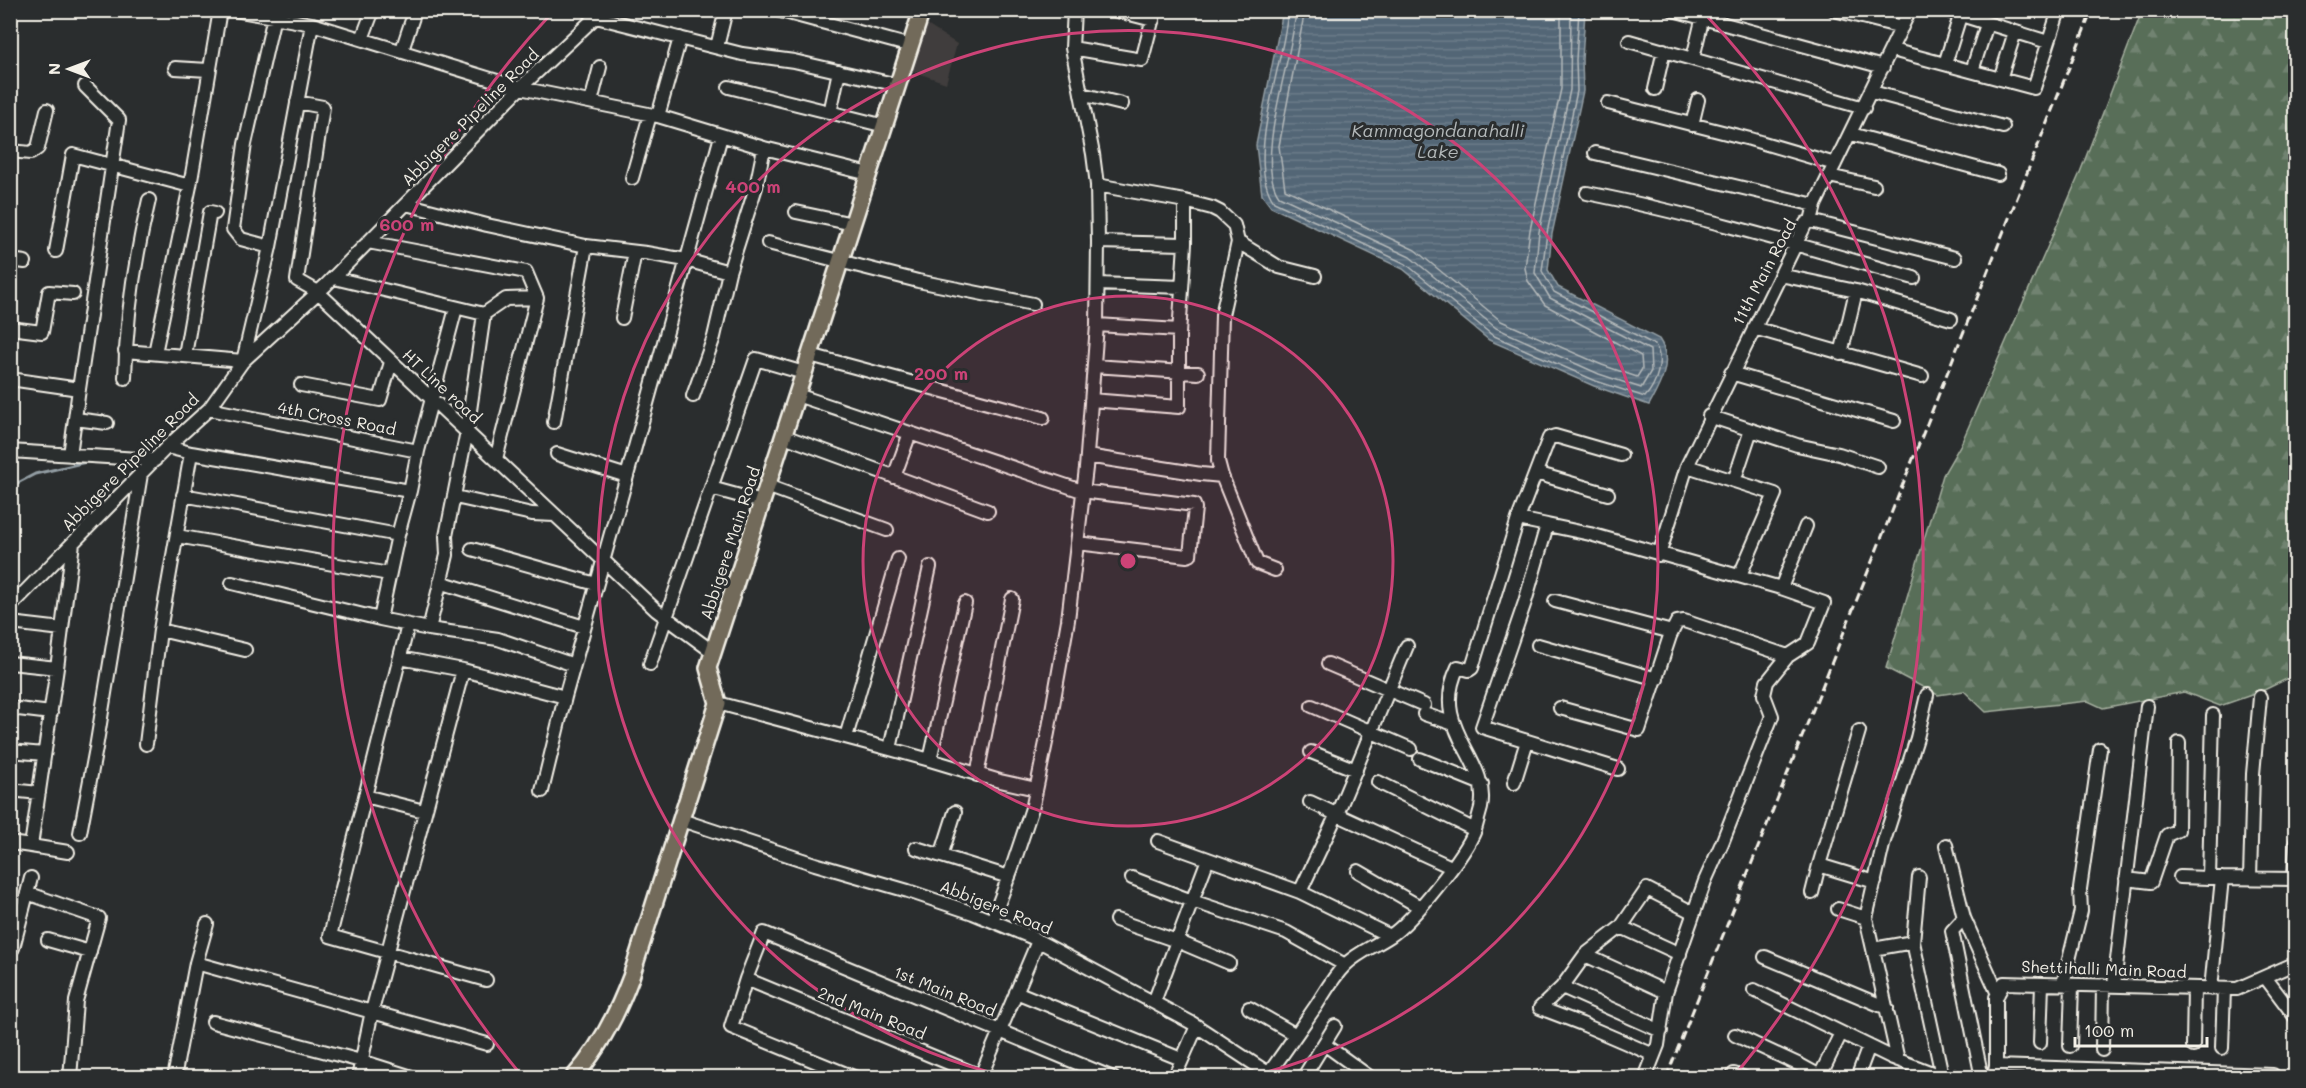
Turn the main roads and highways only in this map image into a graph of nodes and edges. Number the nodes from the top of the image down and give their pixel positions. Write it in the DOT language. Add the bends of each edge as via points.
graph roads {
  1 [pos="922,10"];
  2 [pos="573,1077"];
  1 -- 2 [label="main road, Abbigere Main Road" via="708,668 718,703 632,977 620,1008"];
}
